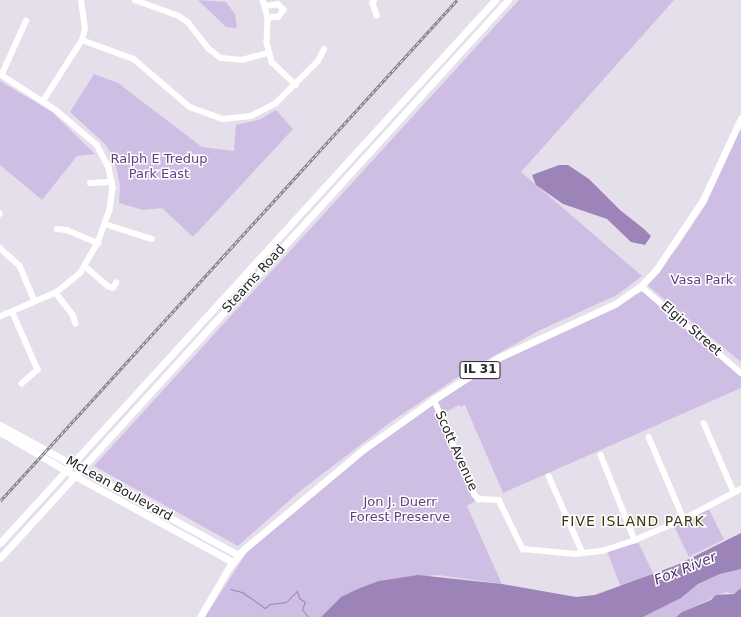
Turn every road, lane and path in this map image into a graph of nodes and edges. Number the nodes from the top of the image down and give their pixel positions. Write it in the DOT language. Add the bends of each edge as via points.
graph roads {
  1 [pos="81,0"];
  2 [pos="135,0"];
  3 [pos="263,0"];
  4 [pos="375,0"];
  5 [pos="495,0"];
  6 [pos="508,0"];
  7 [pos="266,6"];
  8 [pos="377,15"];
  9 [pos="268,18"];
  10 [pos="26,21"];
  11 [pos="82,40"];
  12 [pos="324,49"];
  13 [pos="268,53"];
  14 [pos="1,74"];
  15 [pos="296,85"];
  16 [pos="43,101"];
  17 [pos="741,118"];
  18 [pos="112,182"];
  19 [pos="90,184"];
  20 [pos="105,224"];
  21 [pos="57,229"];
  22 [pos="152,239"];
  23 [pos="98,243"];
  24 [pos="0,248"];
  25 [pos="86,267"];
  26 [pos="116,284"];
  27 [pos="641,286"];
  28 [pos="56,294"];
  29 [pos="34,301"];
  30 [pos="13,313"];
  31 [pos="0,317"];
  32 [pos="76,324"];
  33 [pos="741,373"];
  34 [pos="22,384"];
  35 [pos="434,399"];
  36 [pos="704,423"];
  37 [pos="0,425"];
  38 [pos="0,432"];
  39 [pos="649,437"];
  40 [pos="601,455"];
  41 [pos="73,464"];
  42 [pos="82,469"];
  43 [pos="66,471"];
  44 [pos="75,476"];
  45 [pos="549,476"];
  46 [pos="741,489"];
  47 [pos="734,492"];
  48 [pos="684,519"];
  49 [pos="635,540"];
  50 [pos="0,543"];
  51 [pos="583,553"];
  52 [pos="238,555"];
  53 [pos="0,558"];
  54 [pos="233,562"];
  55 [pos="200,617"];
  1 -- 11 [label="street" via="84,22"];
  2 -- 13 [label="street" via="179,16 188,22 208,48 221,58 242,60"];
  3 -- 7 [label="street"];
  4 -- 8 [label="street" via="373,3"];
  5 -- 41 [label="main road, Stearns Road"];
  6 -- 42 [label="main road, Stearns Road"];
  7 -- 9 [label="street"];
  7 -- 9 [label="street" via="278,4 284,10 279,17"];
  9 -- 13 [label="street"];
  10 -- 14 [label="street"];
  11 -- 15 [label="street" via="134,58 190,107 217,118 238,119 264,111"];
  11 -- 16 [label="street"];
  12 -- 15 [label="street" via="318,61"];
  13 -- 15 [label="street" via="277,69"];
  14 -- 16 [label="street"];
  16 -- 18 [label="street" via="97,144 109,168"];
  17 -- 27 [label="main road, IL 31" via="703,200 656,270"];
  18 -- 19 [label="street"];
  18 -- 20 [label="street" via="112,198"];
  20 -- 22 [label="street"];
  20 -- 23 [label="street"];
  21 -- 23 [label="street" via="68,230"];
  23 -- 25 [label="street"];
  24 -- 29 [label="street" via="20,266"];
  25 -- 26 [label="street" via="108,286 113,288"];
  25 -- 28 [label="street"];
  27 -- 33 [label="street, Elgin Street"];
  27 -- 35 [label="main road, IL 31" via="615,304 498,358"];
  28 -- 29 [label="street"];
  28 -- 32 [label="street" via="73,314"];
  29 -- 30 [label="street"];
  30 -- 31 [label="street"];
  30 -- 34 [label="street" via="38,370"];
  35 -- 51 [label="street, Scott Avenue" via="476,495 480,499 499,500 522,549"];
  35 -- 52 [label="main road, IL 31" via="364,449 272,523"];
  36 -- 47 [label="street"];
  37 -- 41 [label="main road, McLean Boulevard"];
  38 -- 43 [label="main road, McLean Boulevard"];
  39 -- 48 [label="street"];
  40 -- 49 [label="street"];
  41 -- 42 [label="main road, McLean Boulevard"];
  41 -- 43 [label="main road, Stearns Road"];
  42 -- 44 [label="main road, Stearns Road"];
  42 -- 52 [label="main road, McLean Boulevard"];
  43 -- 44 [label="main road, McLean Boulevard"];
  43 -- 50 [label="main road, Stearns Road"];
  44 -- 53 [label="main road, Stearns Road"];
  44 -- 54 [label="main road, McLean Boulevard"];
  45 -- 51 [label="street"];
  46 -- 47 [label="street"];
  47 -- 48 [label="street"];
  48 -- 49 [label="street"];
  49 -- 51 [label="street" via="602,551"];
  52 -- 54 [label="main road, IL 31"];
  54 -- 55 [label="main road, IL 31"];
}
